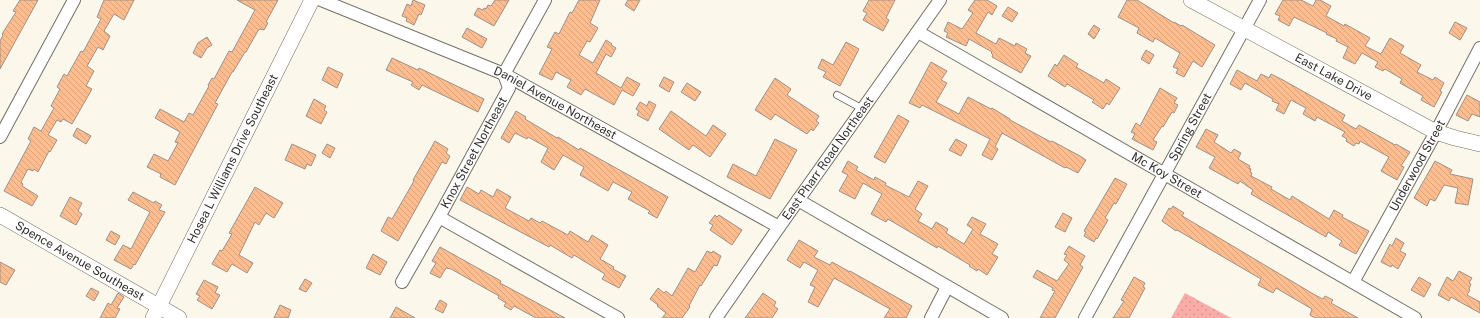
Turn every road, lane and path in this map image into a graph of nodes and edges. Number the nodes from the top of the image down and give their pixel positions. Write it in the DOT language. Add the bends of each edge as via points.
graph roads {
  1 [pos="74,0"];
  2 [pos="312,0"];
  3 [pos="321,0"];
  4 [pos="545,0"];
  5 [pos="940,0"];
  6 [pos="1192,0"];
  7 [pos="1260,0"];
  8 [pos="1244,29"];
  9 [pos="918,32"];
  10 [pos="1480,48"];
  11 [pos="504,74"];
  12 [pos="837,95"];
  13 [pos="863,109"];
  14 [pos="1436,132"];
  15 [pos="0,137"];
  16 [pos="1480,144"];
  17 [pos="1165,173"];
  18 [pos="798,200"];
  19 [pos="0,215"];
  20 [pos="439,217"];
  21 [pos="779,227"];
  22 [pos="402,282"];
  23 [pos="1353,282"];
  24 [pos="947,287"];
  25 [pos="156,312"];
  26 [pos="179,318"];
  27 [pos="618,318"];
  28 [pos="716,318"];
  29 [pos="931,318"];
  30 [pos="1002,318"];
  31 [pos="1085,318"];
  32 [pos="1415,318"];
  1 -- 15 [label="street"];
  2 -- 25 [label="street, Hosea L Williams Drive Southeast"];
  3 -- 11 [label="street, Daniel Avenue Northeast"];
  4 -- 11 [label="street"];
  5 -- 9 [label="street, East Pharr Road Northeast"];
  6 -- 8 [label="street, East Lake Drive"];
  7 -- 8 [label="street, Spring Street"];
  8 -- 14 [label="street, East Lake Drive"];
  8 -- 17 [label="street, Spring Street"];
  9 -- 13 [label="street, East Pharr Road Northeast"];
  9 -- 17 [label="street, Mc Koy Street"];
  10 -- 14 [label="street, Underwood Street"];
  11 -- 20 [label="street, Knox Street Northeast" via="509,88"];
  11 -- 21 [label="street, Daniel Avenue Northeast"];
  12 -- 13 [label="lane"];
  13 -- 18 [label="street, East Pharr Road Northeast"];
  14 -- 16 [label="street, East Lake Drive"];
  14 -- 23 [label="street, Underwood Street"];
  17 -- 23 [label="street, Mc Koy Street"];
  17 -- 31 [label="street, Spring Street"];
  18 -- 21 [label="street, East Pharr Road Northeast"];
  18 -- 24 [label="street"];
  19 -- 25 [label="street, Spence Avenue Southeast"];
  20 -- 22 [label="street, Knox Street Northeast"];
  20 -- 27 [label="street"];
  21 -- 28 [label="street, East Pharr Road Northeast"];
  23 -- 32 [label="street, Mc Koy Street"];
  24 -- 29 [label="street"];
  24 -- 30 [label="street"];
  25 -- 26 [label="street, Spence Avenue Southeast"];
}
